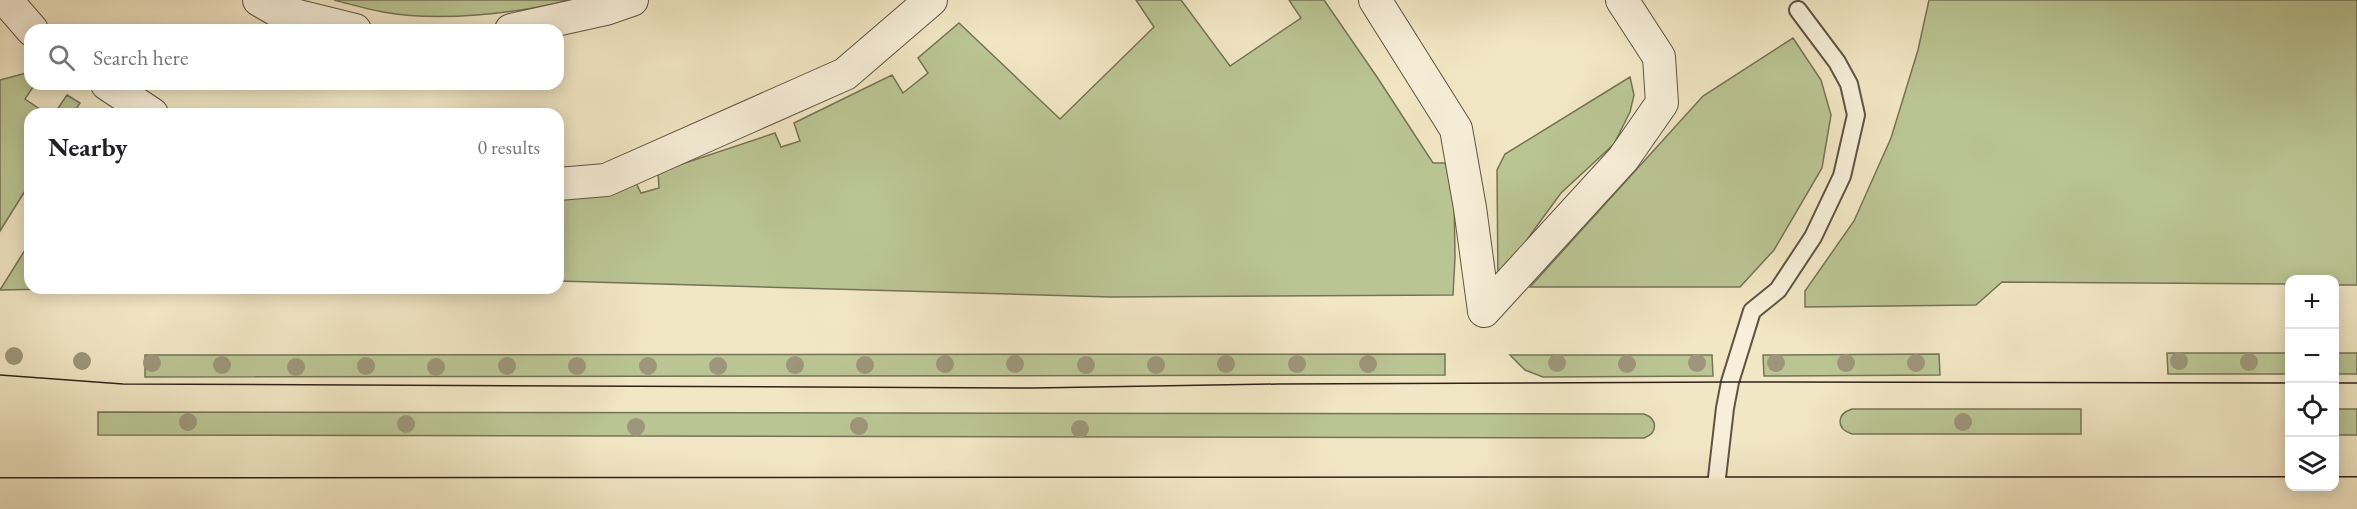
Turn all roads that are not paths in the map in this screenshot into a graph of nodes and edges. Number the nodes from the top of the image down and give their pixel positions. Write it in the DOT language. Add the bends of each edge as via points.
graph roads {
  1 [pos="6,0"];
  2 [pos="259,0"];
  3 [pos="632,0"];
  4 [pos="931,0"];
  5 [pos="1375,0"];
  6 [pos="1622,0"];
  7 [pos="1798,10"];
  8 [pos="27,24"];
  9 [pos="331,24"];
  10 [pos="538,24"];
  11 [pos="116,90"];
  12 [pos="143,108"];
  13 [pos="564,184"];
  14 [pos="0,495"];
  15 [pos="1715,495"];
  16 [pos="2357,495"];
  1 -- 8 [label="street"];
  2 -- 9 [label="street" via="278,11"];
  3 -- 10 [label="street"];
  4 -- 13 [label="street" via="845,74 606,180"];
  5 -- 6 [label="street" via="1456,129 1484,311 1623,159 1662,103 1659,57"];
  7 -- 15 [label="lane" via="1850,84 1856,115 1842,176 1813,237 1778,290 1752,311 1730,382"];
  11 -- 12 [label="street"];
  14 -- 15 [label="highway"];
  15 -- 16 [label="highway"];
}
